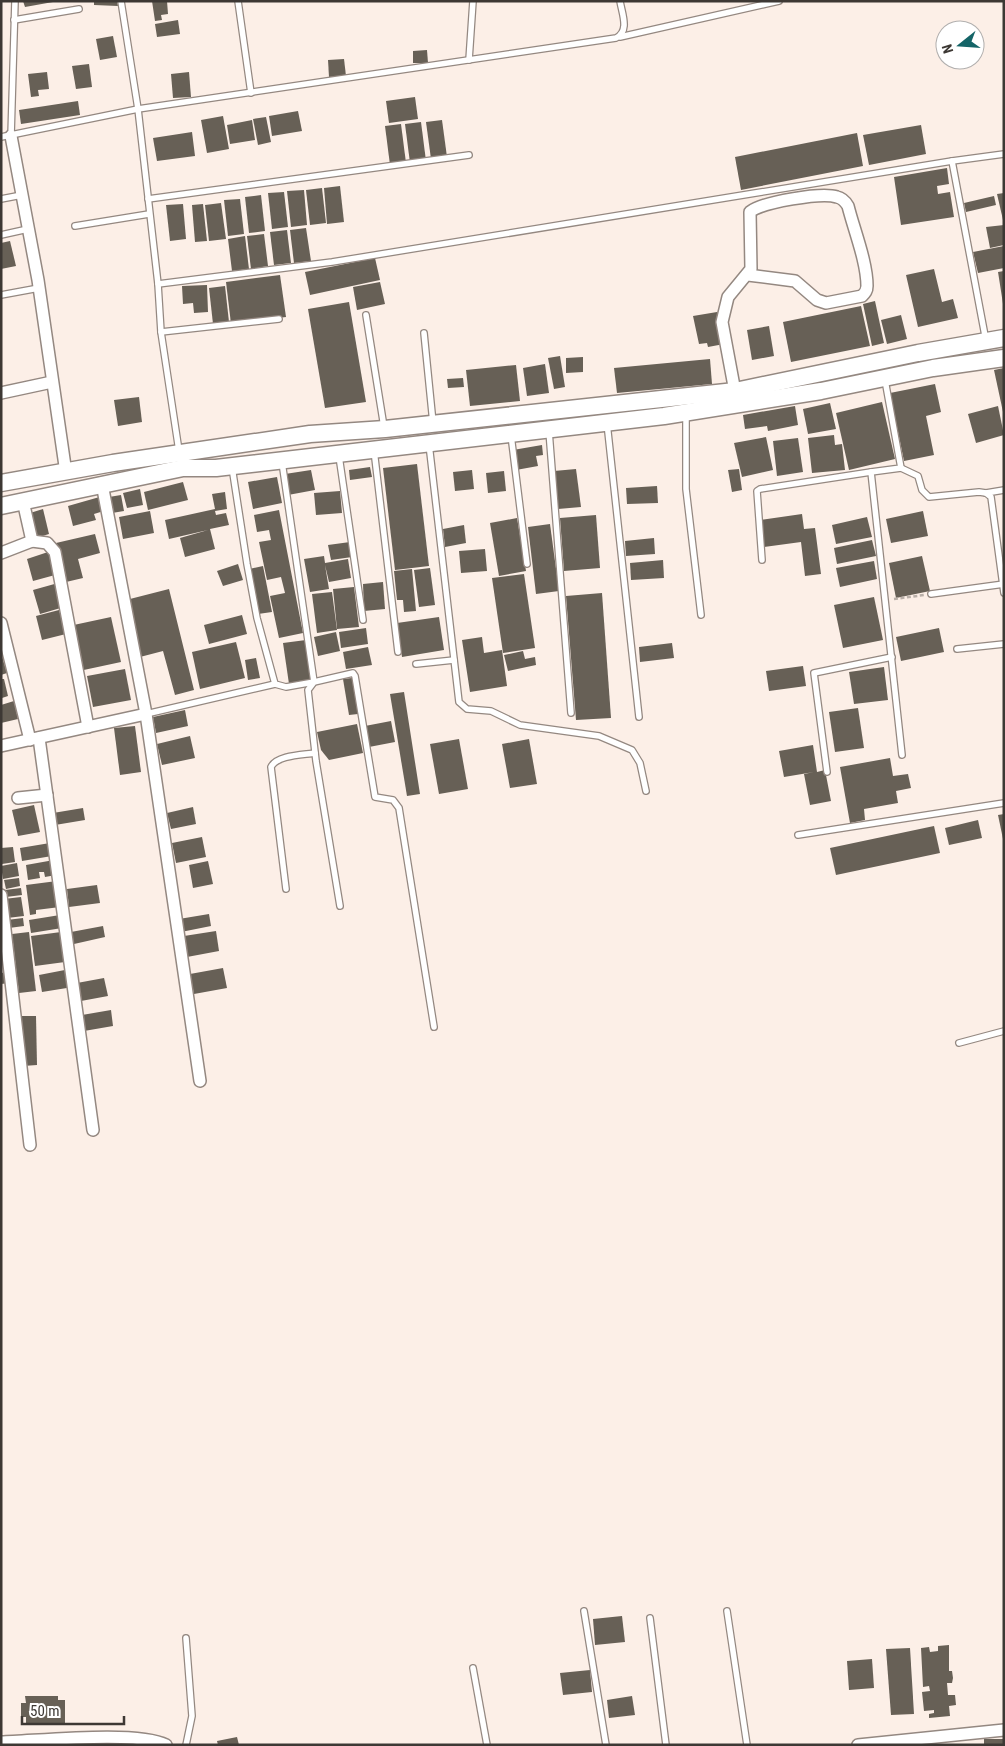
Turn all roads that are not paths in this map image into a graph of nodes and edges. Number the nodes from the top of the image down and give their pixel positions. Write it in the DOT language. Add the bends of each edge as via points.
graph roads {
  1 [pos="15,1"];
  2 [pos="121,1"];
  3 [pos="238,1"];
  4 [pos="473,1"];
  5 [pos="620,1"];
  6 [pos="779,1"];
  7 [pos="79,10"];
  8 [pos="14,20"];
  9 [pos="616,38"];
  10 [pos="469,60"];
  11 [pos="251,93"];
  12 [pos="138,109"];
  13 [pos="6,136"];
  14 [pos="1004,154"];
  15 [pos="469,155"];
  16 [pos="952,161"];
  17 [pos="22,194"];
  18 [pos="1,199"];
  19 [pos="148,199"];
  20 [pos="150,214"];
  21 [pos="75,226"];
  22 [pos="28,229"];
  23 [pos="1,235"];
  24 [pos="748,274"];
  25 [pos="158,284"];
  26 [pos="39,288"];
  27 [pos="1,295"];
  28 [pos="366,315"];
  29 [pos="279,319"];
  30 [pos="161,332"];
  31 [pos="424,333"];
  32 [pos="1004,338"];
  33 [pos="986,341"];
  34 [pos="1004,358"];
  35 [pos="882,361"];
  36 [pos="884,378"];
  37 [pos="52,382"];
  38 [pos="1,393"];
  39 [pos="736,398"];
  40 [pos="686,413"];
  41 [pos="607,422"];
  42 [pos="433,423"];
  43 [pos="385,429"];
  44 [pos="549,429"];
  45 [pos="510,433"];
  46 [pos="429,442"];
  47 [pos="374,449"];
  48 [pos="338,453"];
  49 [pos="181,460"];
  50 [pos="282,460"];
  51 [pos="232,466"];
  52 [pos="901,468"];
  53 [pos="66,472"];
  54 [pos="871,472"];
  55 [pos="1,484"];
  56 [pos="102,484"];
  57 [pos="1004,490"];
  58 [pos="986,493"];
  59 [pos="23,501"];
  60 [pos="1,506"];
  61 [pos="32,541"];
  62 [pos="1,553"];
  63 [pos="762,560"];
  64 [pos="527,564"];
  65 [pos="1003,584"];
  66 [pos="1004,593"];
  67 [pos="931,594"];
  68 [pos="701,615"];
  69 [pos="363,620"];
  70 [pos="1,623"];
  71 [pos="1004,644"];
  72 [pos="957,648"];
  73 [pos="398,652"];
  74 [pos="892,657"];
  75 [pos="454,660"];
  76 [pos="416,664"];
  77 [pos="314,682"];
  78 [pos="275,684"];
  79 [pos="571,712"];
  80 [pos="146,714"];
  81 [pos="639,717"];
  82 [pos="88,727"];
  83 [pos="34,739"];
  84 [pos="1,746"];
  85 [pos="315,753"];
  86 [pos="902,755"];
  87 [pos="827,772"];
  88 [pos="646,792"];
  89 [pos="47,795"];
  90 [pos="18,798"];
  91 [pos="1004,803"];
  92 [pos="798,835"];
  93 [pos="286,889"];
  94 [pos="1,895"];
  95 [pos="340,906"];
  96 [pos="434,1027"];
  97 [pos="1004,1032"];
  98 [pos="959,1043"];
  99 [pos="200,1080"];
  100 [pos="93,1130"];
  101 [pos="30,1145"];
  102 [pos="584,1611"];
  103 [pos="727,1611"];
  104 [pos="650,1618"];
  105 [pos="186,1638"];
  106 [pos="473,1668"];
  107 [pos="1004,1730"];
  108 [pos="1,1742"];
  109 [pos="885,1743"];
  110 [pos="166,1745"];
  111 [pos="186,1745"];
  112 [pos="486,1745"];
  113 [pos="606,1745"];
  114 [pos="666,1745"];
  115 [pos="746,1745"];
  116 [pos="858,1745"];
  1 -- 8 [label="lane"];
  2 -- 12 [label="lane"];
  3 -- 11 [label="lane"];
  4 -- 10 [label="lane"];
  5 -- 9 [label="lane" via="625,30"];
  6 -- 9 [label="lane"];
  7 -- 8 [label="lane"];
  8 -- 13 [label="lane"];
  9 -- 10 [label="lane"];
  10 -- 11 [label="lane"];
  11 -- 12 [label="lane"];
  12 -- 13 [label="lane"];
  12 -- 19 [label="lane"];
  13 -- 17 [label="street"];
  14 -- 16 [label="lane"];
  15 -- 19 [label="lane"];
  16 -- 25 [label="lane" via="332,262"];
  16 -- 33 [label="lane"];
  17 -- 18 [label="lane"];
  17 -- 22 [label="street"];
  19 -- 20 [label="lane"];
  20 -- 21 [label="lane"];
  20 -- 25 [label="lane"];
  22 -- 23 [label="lane"];
  22 -- 26 [label="street"];
  24 -- 24 [label="street" via="795,281 816,300 826,303 862,296 868,288 844,200 827,195 756,207 749,218 751,269"];
  24 -- 39 [label="street" via="728,297 722,322"];
  25 -- 30 [label="lane"];
  26 -- 27 [label="lane"];
  26 -- 37 [label="street"];
  28 -- 43 [label="lane"];
  29 -- 30 [label="lane"];
  30 -- 49 [label="lane"];
  31 -- 42 [label="lane"];
  32 -- 33 [label="main road"];
  33 -- 35 [label="main road"];
  34 -- 36 [label="main road"];
  35 -- 36 [label="main road"];
  35 -- 39 [label="main road"];
  36 -- 39 [label="main road"];
  36 -- 52 [label="lane"];
  37 -- 38 [label="street"];
  37 -- 53 [label="street"];
  39 -- 40 [label="main road"];
  39 -- 42 [label="main road" via="658,401"];
  40 -- 41 [label="main road"];
  40 -- 68 [label="lane" via="686,489"];
  41 -- 44 [label="main road"];
  41 -- 81 [label="lane"];
  42 -- 43 [label="main road"];
  43 -- 49 [label="main road" via="310,434"];
  44 -- 45 [label="main road"];
  44 -- 79 [label="lane"];
  45 -- 46 [label="main road"];
  45 -- 64 [label="lane"];
  46 -- 47 [label="main road"];
  46 -- 75 [label="lane"];
  47 -- 48 [label="main road"];
  47 -- 73 [label="lane"];
  48 -- 50 [label="main road"];
  48 -- 69 [label="lane"];
  49 -- 51 [label="main road"];
  49 -- 53 [label="main road"];
  49 -- 56 [label="main road"];
  50 -- 51 [label="main road"];
  50 -- 77 [label="lane"];
  51 -- 78 [label="lane" via="250,582"];
  52 -- 54 [label="lane"];
  52 -- 58 [label="lane" via="918,476 922,490 929,497"];
  53 -- 55 [label="main road"];
  54 -- 63 [label="lane" via="760,488 757,491"];
  54 -- 74 [label="lane"];
  56 -- 59 [label="main road"];
  56 -- 80 [label="street"];
  57 -- 58 [label="lane"];
  58 -- 65 [label="lane" via="993,502"];
  59 -- 60 [label="main road"];
  59 -- 61 [label="street"];
  61 -- 62 [label="street"];
  61 -- 82 [label="street" via="47,543 55,552"];
  65 -- 66 [label="lane"];
  65 -- 67 [label="lane"];
  70 -- 83 [label="street"];
  71 -- 72 [label="lane"];
  74 -- 86 [label="lane"];
  74 -- 87 [label="lane" via="814,673"];
  75 -- 76 [label="lane"];
  75 -- 88 [label="lane" via="459,702 467,710 491,711 520,725 599,736 625,746 637,756"];
  77 -- 78 [label="lane" via="286,687"];
  77 -- 85 [label="lane" via="308,690"];
  77 -- 96 [label="lane" via="348,672 355,676 375,797 393,800 399,808"];
  78 -- 80 [label="lane"];
  80 -- 82 [label="street"];
  80 -- 99 [label="street"];
  82 -- 83 [label="street"];
  83 -- 84 [label="street"];
  83 -- 89 [label="street"];
  85 -- 93 [label="lane" via="279,760 270,767"];
  85 -- 95 [label="lane"];
  89 -- 90 [label="street"];
  89 -- 100 [label="street"];
  91 -- 92 [label="lane"];
  94 -- 101 [label="street"];
  97 -- 98 [label="lane"];
  102 -- 113 [label="lane"];
  103 -- 115 [label="lane"];
  104 -- 114 [label="lane"];
  105 -- 111 [label="lane" via="192,1716"];
  106 -- 112 [label="lane"];
  107 -- 109 [label="street"];
  108 -- 110 [label="street" via="134,1737 157,1740"];
  109 -- 116 [label="street"];
}
